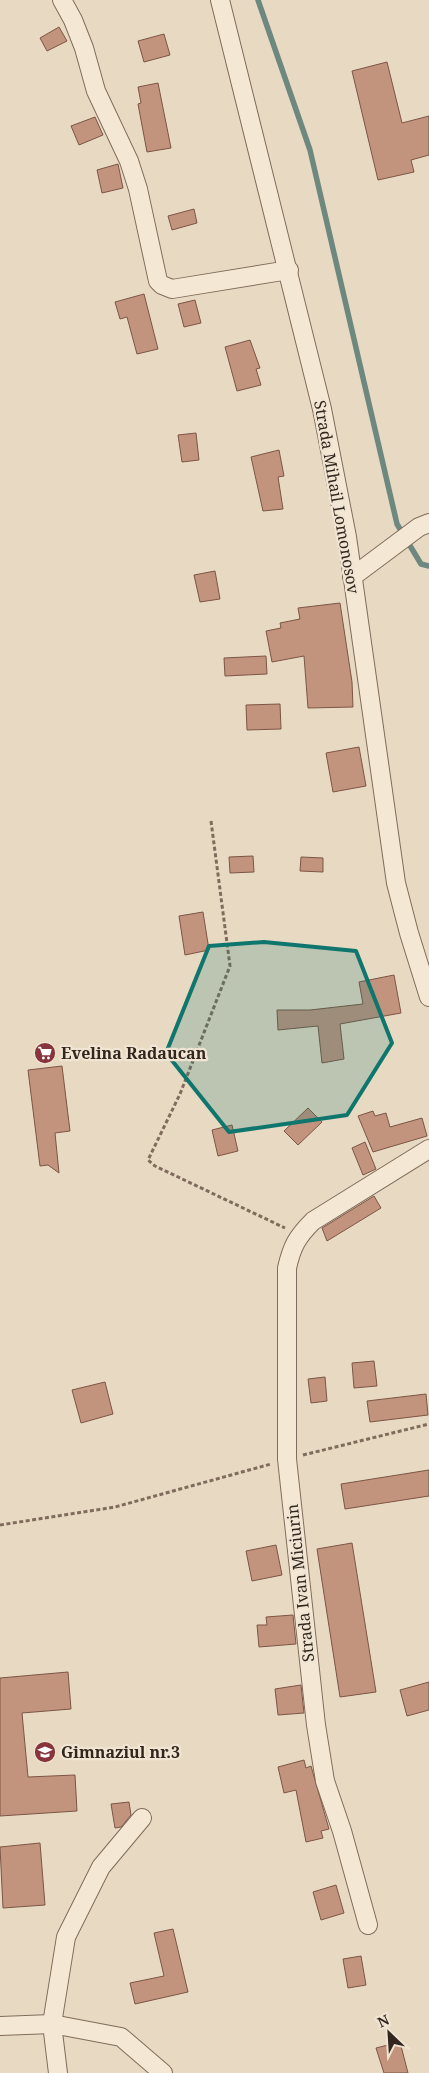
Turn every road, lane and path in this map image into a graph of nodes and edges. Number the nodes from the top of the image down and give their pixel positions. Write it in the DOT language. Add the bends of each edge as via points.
graph roads {
  1 [pos="62,0"];
  2 [pos="220,0"];
  3 [pos="288,270"];
  4 [pos="424,525"];
  5 [pos="352,577"];
  6 [pos="211,821"];
  7 [pos="429,998"];
  8 [pos="429,1149"];
  9 [pos="299,1235"];
  10 [pos="429,1424"];
  11 [pos="286,1459"];
  12 [pos="0,1525"];
  13 [pos="142,1818"];
  14 [pos="368,1925"];
  15 [pos="52,2024"];
  16 [pos="0,2026"];
  17 [pos="58,2073"];
  18 [pos="163,2073"];
  1 -- 3 [label="street" via="84,48 96,91 129,161 158,281 172,289"];
  2 -- 3 [label="street, Strada Mihail Lomonosov"];
  3 -- 5 [label="street, Strada Mihail Lomonosov" via="322,409"];
  4 -- 5 [label="street"];
  5 -- 7 [label="street, Strada Mihail Lomonosov" via="396,883"];
  6 -- 9 [label="path" via="230,966 180,1094 148,1160"];
  8 -- 9 [label="street, Strada Ivan Miciurin" via="313,1221"];
  9 -- 11 [label="street, Strada Ivan Miciurin" via="287,1268"];
  10 -- 11 [label="path"];
  11 -- 12 [label="path" via="115,1507"];
  11 -- 14 [label="street, Strada Ivan Miciurin" via="325,1781"];
  13 -- 15 [label="street" via="101,1867 66,1937"];
  15 -- 16 [label="street"];
  15 -- 17 [label="street"];
  15 -- 18 [label="street" via="121,2037"];
}
